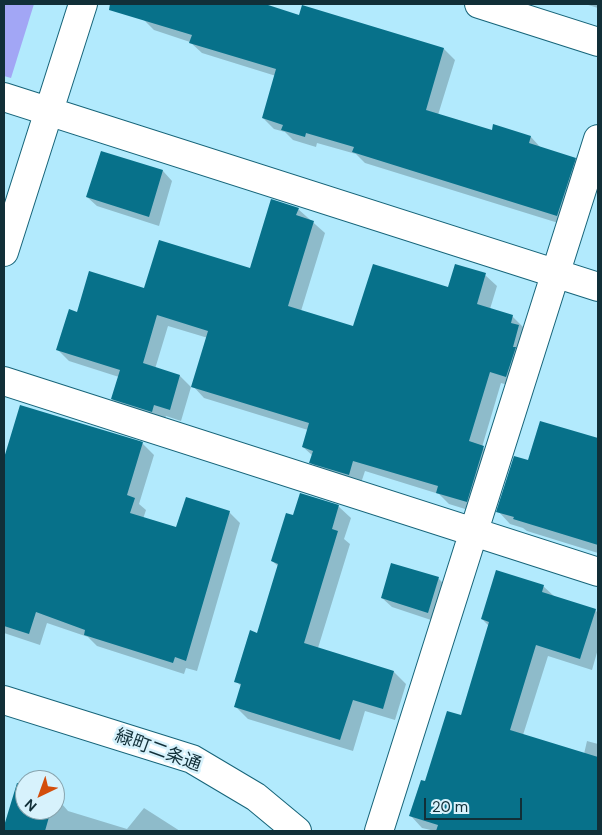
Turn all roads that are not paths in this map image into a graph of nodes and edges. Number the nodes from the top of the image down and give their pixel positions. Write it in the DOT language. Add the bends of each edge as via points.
graph roads {
  1 [pos="83,4"];
  2 [pos="479,4"];
  3 [pos="598,42"];
  4 [pos="4,96"];
  5 [pos="49,111"];
  6 [pos="598,140"];
  7 [pos="4,252"];
  8 [pos="556,273"];
  9 [pos="598,287"];
  10 [pos="4,382"];
  11 [pos="474,532"];
  12 [pos="598,572"];
  13 [pos="4,700"];
  14 [pos="297,831"];
  15 [pos="379,831"];
  1 -- 5 [label="street"];
  2 -- 3 [label="street"];
  4 -- 5 [label="street"];
  5 -- 7 [label="street"];
  5 -- 8 [label="street"];
  6 -- 8 [label="street"];
  8 -- 9 [label="street"];
  8 -- 11 [label="street"];
  10 -- 11 [label="street"];
  11 -- 12 [label="street"];
  11 -- 15 [label="street"];
  13 -- 14 [label="street, 緑町二条通" via="192,760 256,797"];
}
